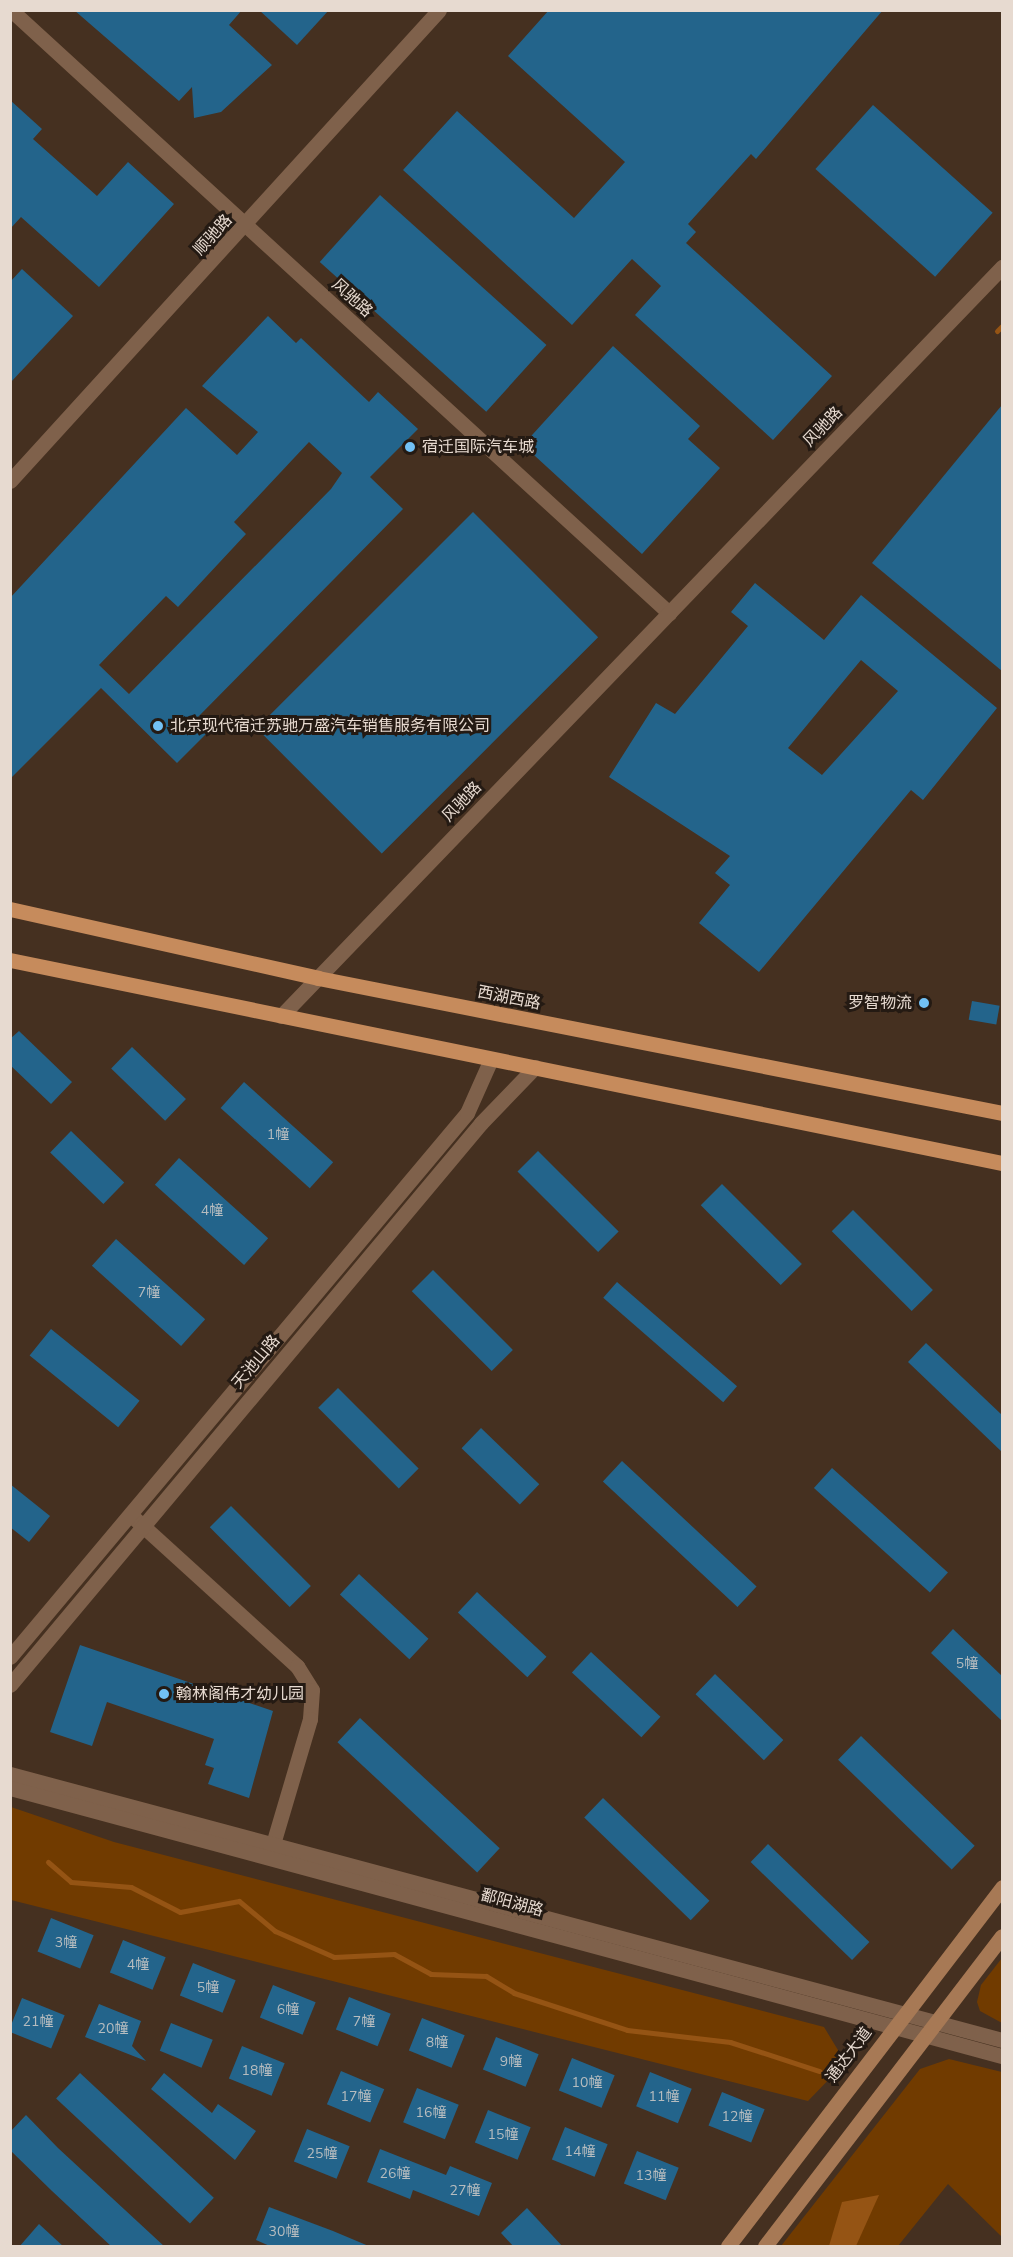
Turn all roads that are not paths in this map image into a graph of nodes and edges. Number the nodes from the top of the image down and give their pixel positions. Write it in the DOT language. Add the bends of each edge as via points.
graph roads {
  1 [pos="11,10"];
  2 [pos="439,10"];
  3 [pos="246,226"];
  4 [pos="1002,267"];
  5 [pos="10,482"];
  6 [pos="669,613"];
  7 [pos="10,909"];
  8 [pos="10,960"];
  9 [pos="318,978"];
  10 [pos="281,1016"];
  11 [pos="491,1059"];
  12 [pos="535,1067"];
  13 [pos="1002,1113"];
  14 [pos="1002,1163"];
  15 [pos="136,1520"];
  16 [pos="10,1657"];
  17 [pos="10,1685"];
  18 [pos="10,1774"];
  19 [pos="10,1788"];
  20 [pos="271,1851"];
  21 [pos="1002,1887"];
  22 [pos="1002,1936"];
  23 [pos="903,2014"];
  24 [pos="935,2022"];
  25 [pos="893,2027"];
  26 [pos="924,2036"];
  27 [pos="1002,2040"];
  28 [pos="1002,2056"];
  29 [pos="728,2247"];
  30 [pos="765,2247"];
  1 -- 3 [label="street, 风驰路"];
  2 -- 3 [label="street, 顺驰路"];
  3 -- 5 [label="street, 顺驰路"];
  3 -- 6 [label="street, 风驰路"];
  4 -- 6 [label="street, 风驰路"];
  6 -- 9 [label="street, 风驰路"];
  7 -- 9 [label="main road, 西湖西路"];
  8 -- 10 [label="main road"];
  9 -- 10 [label="street, 风驰路"];
  9 -- 13 [label="main road, 西湖西路"];
  10 -- 11 [label="main road"];
  11 -- 12 [label="main road"];
  11 -- 15 [label="street, 天池山路" via="467,1113"];
  12 -- 14 [label="main road"];
  12 -- 15 [label="street, 天池山路" via="481,1123"];
  15 -- 16 [label="street, 天池山路"];
  15 -- 17 [label="street, 天池山路"];
  15 -- 20 [label="street" via="297,1666 312,1690 310,1719"];
  18 -- 20 [label="street, 鄱阳湖路"];
  19 -- 20 [label="street, 鄱阳湖路"];
  20 -- 23 [label="street, 鄱阳湖路"];
  20 -- 25 [label="street, 鄱阳湖路"];
  21 -- 23 [label="main road, 通达大道"];
  22 -- 24 [label="main road"];
  23 -- 24 [label="street, 鄱阳湖路"];
  23 -- 25 [label="main road, 通达大道"];
  24 -- 26 [label="main road"];
  24 -- 27 [label="street, 鄱阳湖路"];
  25 -- 26 [label="street, 鄱阳湖路"];
  25 -- 29 [label="main road, 通达大道"];
  26 -- 28 [label="street, 鄱阳湖路"];
  26 -- 30 [label="main road"];
}
